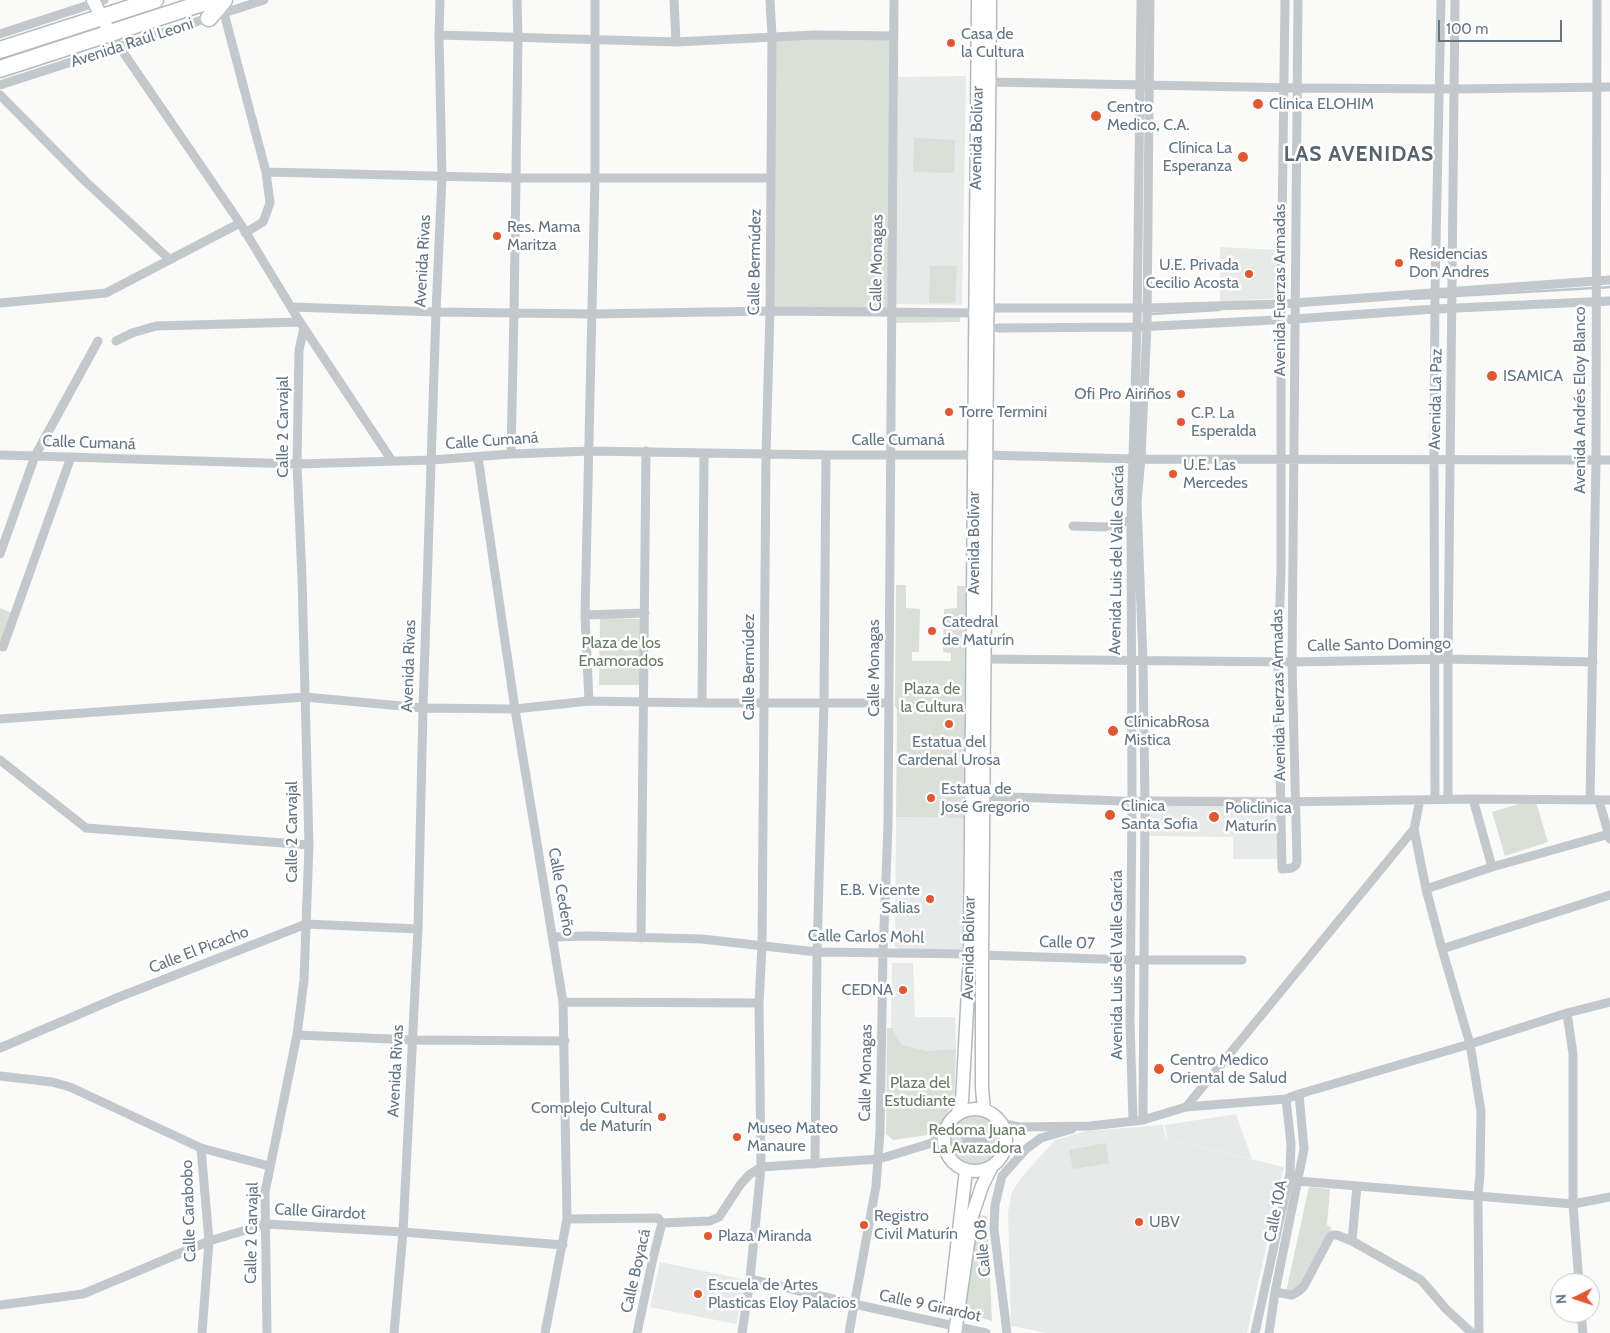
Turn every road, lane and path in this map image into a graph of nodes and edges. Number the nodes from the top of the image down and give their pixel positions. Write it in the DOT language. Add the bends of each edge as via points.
graph roads {
  1 [pos="155,0"];
  2 [pos="212,0"];
  3 [pos="264,0"];
  4 [pos="440,0"];
  5 [pos="517,0"];
  6 [pos="595,0"];
  7 [pos="674,0"];
  8 [pos="770,0"];
  9 [pos="894,0"];
  10 [pos="978,0"];
  11 [pos="990,0"];
  12 [pos="1141,0"];
  13 [pos="1150,0"];
  14 [pos="1285,0"];
  15 [pos="1298,0"];
  16 [pos="1441,0"];
  17 [pos="1455,0"];
  18 [pos="1597,0"];
  19 [pos="98,5"];
  20 [pos="219,10"];
  21 [pos="110,33"];
  22 [pos="0,34"];
  23 [pos="439,35"];
  24 [pos="772,36"];
  25 [pos="894,36"];
  26 [pos="518,38"];
  27 [pos="596,40"];
  28 [pos="676,42"];
  29 [pos="120,47"];
  30 [pos="0,50"];
  31 [pos="0,69"];
  32 [pos="990,82"];
  33 [pos="1144,85"];
  34 [pos="0,86"];
  35 [pos="1285,87"];
  36 [pos="1597,87"];
  37 [pos="1610,87"];
  38 [pos="1297,88"];
  39 [pos="1440,88"];
  40 [pos="1456,89"];
  41 [pos="0,95"];
  42 [pos="266,172"];
  43 [pos="442,177"];
  44 [pos="595,177"];
  45 [pos="516,178"];
  46 [pos="771,178"];
  47 [pos="240,223"];
  48 [pos="245,233"];
  49 [pos="169,260"];
  50 [pos="1610,280"];
  51 [pos="1596,282"];
  52 [pos="1435,298"];
  53 [pos="1453,298"];
  54 [pos="1596,300"];
  55 [pos="1610,300"];
  56 [pos="0,303"];
  57 [pos="1295,304"];
  58 [pos="1281,305"];
  59 [pos="292,307"];
  60 [pos="1137,308"];
  61 [pos="1147,308"];
  62 [pos="981,310"];
  63 [pos="770,311"];
  64 [pos="436,312"];
  65 [pos="514,313"];
  66 [pos="891,313"];
  67 [pos="593,314"];
  68 [pos="1295,318"];
  69 [pos="1281,319"];
  70 [pos="302,325"];
  71 [pos="1147,326"];
  72 [pos="1137,327"];
  73 [pos="998,328"];
  74 [pos="98,341"];
  75 [pos="116,341"];
  76 [pos="590,451"];
  77 [pos="646,451"];
  78 [pos="704,453"];
  79 [pos="511,454"];
  80 [pos="766,454"];
  81 [pos="0,455"];
  82 [pos="826,455"];
  83 [pos="890,455"];
  84 [pos="980,455"];
  85 [pos="35,456"];
  86 [pos="71,457"];
  87 [pos="478,457"];
  88 [pos="1138,458"];
  89 [pos="1280,459"];
  90 [pos="1295,459"];
  91 [pos="1434,459"];
  92 [pos="1450,459"];
  93 [pos="432,460"];
  94 [pos="1596,460"];
  95 [pos="1610,460"];
  96 [pos="392,461"];
  97 [pos="297,464"];
  98 [pos="1131,520"];
  99 [pos="1073,526"];
  100 [pos="0,554"];
  101 [pos="644,613"];
  102 [pos="585,615"];
  103 [pos="3,647"];
  104 [pos="986,659"];
  105 [pos="1434,659"];
  106 [pos="1448,659"];
  107 [pos="1130,661"];
  108 [pos="1143,661"];
  109 [pos="1278,661"];
  110 [pos="1292,662"];
  111 [pos="1593,662"];
  112 [pos="305,697"];
  113 [pos="588,701"];
  114 [pos="644,701"];
  115 [pos="764,702"];
  116 [pos="824,702"];
  117 [pos="702,703"];
  118 [pos="889,703"];
  119 [pos="423,708"];
  120 [pos="515,709"];
  121 [pos="0,719"];
  122 [pos="0,760"];
  123 [pos="984,796"];
  124 [pos="1473,799"];
  125 [pos="1132,800"];
  126 [pos="1420,800"];
  127 [pos="1435,800"];
  128 [pos="1448,800"];
  129 [pos="1610,800"];
  130 [pos="1145,801"];
  131 [pos="1296,801"];
  132 [pos="1594,801"];
  133 [pos="1280,802"];
  134 [pos="1414,829"];
  135 [pos="1609,837"];
  136 [pos="309,845"];
  137 [pos="1492,867"];
  138 [pos="1426,889"];
  139 [pos="1610,895"];
  140 [pos="306,924"];
  141 [pos="418,929"];
  142 [pos="554,937"];
  143 [pos="641,938"];
  144 [pos="762,946"];
  145 [pos="1442,950"];
  146 [pos="816,952"];
  147 [pos="882,953"];
  148 [pos="976,954"];
  149 [pos="1131,960"];
  150 [pos="1143,960"];
  151 [pos="1242,960"];
  152 [pos="563,1002"];
  153 [pos="1610,1002"];
  154 [pos="759,1003"];
  155 [pos="1567,1013"];
  156 [pos="297,1035"];
  157 [pos="413,1040"];
  158 [pos="565,1041"];
  159 [pos="1470,1044"];
  160 [pos="0,1048"];
  161 [pos="0,1076"];
  162 [pos="1299,1094"];
  163 [pos="1286,1099"];
  164 [pos="1186,1107"];
  165 [pos="984,1110"];
  166 [pos="957,1115"];
  167 [pos="1133,1120"];
  168 [pos="1143,1120"];
  169 [pos="1001,1123"];
  170 [pos="1090,1126"];
  171 [pos="945,1132"];
  172 [pos="932,1143"];
  173 [pos="201,1148"];
  174 [pos="947,1153"];
  175 [pos="879,1159"];
  176 [pos="815,1164"];
  177 [pos="269,1166"];
  178 [pos="992,1166"];
  179 [pos="761,1168"];
  180 [pos="966,1170"];
  181 [pos="1298,1181"];
  182 [pos="1358,1186"];
  183 [pos="1478,1196"];
  184 [pos="1610,1197"];
  185 [pos="1573,1204"];
  186 [pos="568,1219"];
  187 [pos="662,1223"];
  188 [pos="266,1224"];
  189 [pos="403,1232"];
  190 [pos="1352,1241"];
  191 [pos="208,1242"];
  192 [pos="562,1245"];
  193 [pos="1578,1273"];
  194 [pos="750,1279"];
  195 [pos="1275,1292"];
  196 [pos="854,1304"];
  197 [pos="0,1306"];
  198 [pos="951,1330"];
  199 [pos="202,1333"];
  200 [pos="267,1333"];
  201 [pos="394,1333"];
  202 [pos="545,1333"];
  203 [pos="637,1333"];
  204 [pos="742,1333"];
  205 [pos="849,1333"];
  206 [pos="986,1333"];
  207 [pos="1007,1333"];
  208 [pos="1255,1333"];
  209 [pos="1269,1333"];
  210 [pos="1472,1333"];
  211 [pos="1479,1333"];
  1 -- 19 [label="highway, Avenida Raúl Leoni"];
  2 -- 21 [label="highway, Avenida Raúl Leoni"];
  3 -- 20 [label="street, Avenida Raúl Leoni"];
  4 -- 23 [label="street, Avenida Rivas"];
  5 -- 26 [label="street"];
  6 -- 27 [label="street"];
  7 -- 28 [label="street"];
  8 -- 24 [label="street, Calle Bermúdez"];
  9 -- 25 [label="street, Calle Monagas"];
  10 -- 62 [label="street, Avenida Bolívar"];
  11 -- 32 [label="street, Avenida Bolívar"];
  12 -- 33 [label="street, Avenida Luis del Valle García"];
  13 -- 33 [label="street, Avenida Luis del Valle García"];
  14 -- 35 [label="street, Avenida Fuerzas Armadas"];
  15 -- 38 [label="street, Avenida Fuerzas Armadas"];
  16 -- 39 [label="street, Avenida La Paz"];
  17 -- 40 [label="street, Avenida La Paz"];
  18 -- 36 [label="street, Avenida Andrés Eloy Blanco"];
  19 -- 21 [label="street"];
  19 -- 22 [label="street, Avenida Raúl Leoni"];
  19 -- 30 [label="highway, Avenida Raúl Leoni"];
  20 -- 29 [label="street, Avenida Raúl Leoni"];
  20 -- 42 [label="street"];
  21 -- 29 [label="street"];
  21 -- 31 [label="highway, Avenida Raúl Leoni"];
  23 -- 26 [label="street"];
  23 -- 43 [label="street, Avenida Rivas"];
  24 -- 25 [label="street"];
  24 -- 28 [label="street"];
  24 -- 46 [label="street, Calle Bermúdez"];
  25 -- 66 [label="street, Calle Monagas"];
  26 -- 27 [label="street"];
  26 -- 45 [label="street"];
  27 -- 28 [label="street"];
  27 -- 44 [label="street"];
  29 -- 34 [label="street, Avenida Raúl Leoni"];
  29 -- 47 [label="street"];
  32 -- 33 [label="street"];
  32 -- 62 [label="street, Avenida Bolívar"];
  33 -- 35 [label="street"];
  33 -- 60 [label="street, Avenida Luis del Valle García"];
  33 -- 61 [label="street, Avenida Luis del Valle García"];
  35 -- 38 [label="street"];
  35 -- 58 [label="street, Avenida Fuerzas Armadas"];
  36 -- 37 [label="street"];
  36 -- 40 [label="street"];
  36 -- 51 [label="street, Avenida Andrés Eloy Blanco"];
  38 -- 39 [label="street"];
  38 -- 57 [label="street, Avenida Fuerzas Armadas"];
  39 -- 40 [label="street"];
  39 -- 52 [label="street, Avenida La Paz"];
  40 -- 53 [label="street, Avenida La Paz"];
  41 -- 49 [label="street"];
  42 -- 43 [label="street"];
  42 -- 48 [label="street" via="270,203 262,222"];
  43 -- 45 [label="street"];
  43 -- 64 [label="street, Avenida Rivas"];
  44 -- 45 [label="street"];
  44 -- 46 [label="street"];
  44 -- 67 [label="street"];
  45 -- 65 [label="street"];
  46 -- 63 [label="street, Calle Bermúdez"];
  47 -- 48 [label="street"];
  47 -- 49 [label="street"];
  48 -- 59 [label="street"];
  49 -- 56 [label="street" via="106,293"];
  50 -- 51 [label="street"];
  51 -- 53 [label="street"];
  51 -- 54 [label="street, Avenida Andrés Eloy Blanco"];
  52 -- 53 [label="street"];
  52 -- 53 [label="street"];
  52 -- 57 [label="street"];
  52 -- 68 [label="street"];
  52 -- 91 [label="street, Avenida La Paz"];
  53 -- 54 [label="street"];
  53 -- 92 [label="street, Avenida La Paz"];
  54 -- 55 [label="street"];
  54 -- 94 [label="street, Avenida Andrés Eloy Blanco"];
  57 -- 58 [label="street"];
  57 -- 68 [label="street, Avenida Fuerzas Armadas"];
  58 -- 61 [label="street"];
  58 -- 69 [label="street, Avenida Fuerzas Armadas"];
  59 -- 64 [label="street"];
  59 -- 70 [label="street"];
  60 -- 61 [label="street"];
  60 -- 62 [label="street"];
  60 -- 72 [label="street, Avenida Luis del Valle García"];
  61 -- 71 [label="street, Avenida Luis del Valle García"];
  62 -- 66 [label="street"];
  62 -- 84 [label="street, Avenida Bolívar"];
  63 -- 66 [label="street"];
  63 -- 67 [label="street"];
  63 -- 80 [label="street, Calle Bermúdez"];
  64 -- 65 [label="street"];
  64 -- 93 [label="street, Avenida Rivas"];
  65 -- 67 [label="street"];
  65 -- 79 [label="street"];
  66 -- 83 [label="street, Calle Monagas"];
  67 -- 76 [label="street"];
  68 -- 69 [label="street"];
  68 -- 90 [label="street, Avenida Fuerzas Armadas"];
  69 -- 71 [label="street"];
  69 -- 89 [label="street, Avenida Fuerzas Armadas"];
  70 -- 75 [label="street" via="156,326"];
  70 -- 96 [label="street"];
  70 -- 97 [label="street, Calle 2 Carvajal"];
  71 -- 72 [label="street"];
  71 -- 88 [label="street, Avenida Luis del Valle García"];
  72 -- 73 [label="street"];
  72 -- 88 [label="street, Avenida Luis del Valle García"];
  74 -- 85 [label="street"];
  76 -- 77 [label="street, Calle Cumaná"];
  76 -- 79 [label="street, Calle Cumaná"];
  76 -- 102 [label="street"];
  77 -- 78 [label="street, Calle Cumaná"];
  77 -- 101 [label="street"];
  78 -- 80 [label="street, Calle Cumaná"];
  78 -- 117 [label="street"];
  79 -- 87 [label="street, Calle Cumaná"];
  80 -- 82 [label="street, Calle Cumaná"];
  80 -- 115 [label="street, Calle Bermúdez"];
  81 -- 85 [label="street, Calle Cumaná"];
  82 -- 83 [label="street, Calle Cumaná"];
  82 -- 116 [label="street"];
  83 -- 84 [label="street, Calle Cumaná"];
  83 -- 118 [label="street, Calle Monagas"];
  84 -- 88 [label="street, Calle Cumaná"];
  84 -- 104 [label="street, Avenida Bolívar"];
  84 -- 148 [label="street, Avenida Bolívar"];
  85 -- 86 [label="street, Calle Cumaná"];
  85 -- 100 [label="street"];
  86 -- 97 [label="street, Calle Cumaná"];
  86 -- 103 [label="street"];
  87 -- 93 [label="street, Calle Cumaná"];
  87 -- 120 [label="street, Calle Cedeño"];
  88 -- 89 [label="street, Calle Cumaná"];
  88 -- 98 [label="street, Avenida Luis del Valle García"];
  88 -- 108 [label="street, Avenida Luis del Valle García"];
  89 -- 90 [label="street, Calle Cumaná"];
  89 -- 109 [label="street, Avenida Fuerzas Armadas"];
  90 -- 91 [label="street, Calle Cumaná"];
  90 -- 110 [label="street, Avenida Fuerzas Armadas"];
  91 -- 92 [label="street, Calle Cumaná"];
  91 -- 105 [label="street, Avenida La Paz"];
  92 -- 94 [label="street, Calle Cumaná"];
  92 -- 106 [label="street, Avenida La Paz"];
  93 -- 96 [label="street, Calle Cumaná"];
  93 -- 119 [label="street, Avenida Rivas"];
  94 -- 95 [label="street, Calle Cumaná"];
  94 -- 111 [label="street, Avenida Andrés Eloy Blanco"];
  96 -- 97 [label="street, Calle Cumaná"];
  97 -- 112 [label="street, Calle 2 Carvajal"];
  98 -- 99 [label="street" via="1106,527"];
  98 -- 107 [label="street, Avenida Luis del Valle García"];
  101 -- 102 [label="street"];
  101 -- 114 [label="street"];
  102 -- 113 [label="street"];
  104 -- 107 [label="street, Calle Santo Domingo"];
  104 -- 123 [label="street, Avenida Bolívar"];
  105 -- 106 [label="street, Calle Santo Domingo"];
  105 -- 110 [label="street, Calle Santo Domingo"];
  105 -- 127 [label="street, Avenida La Paz"];
  106 -- 111 [label="street, Calle Santo Domingo"];
  106 -- 128 [label="street, Avenida La Paz"];
  107 -- 108 [label="street, Calle Santo Domingo"];
  107 -- 125 [label="street, Avenida Luis del Valle García"];
  108 -- 109 [label="street, Calle Santo Domingo"];
  108 -- 130 [label="street, Avenida Luis del Valle García"];
  109 -- 110 [label="street, Calle Santo Domingo"];
  109 -- 133 [label="street, Avenida Fuerzas Armadas"];
  110 -- 131 [label="street, Avenida Fuerzas Armadas"];
  111 -- 132 [label="street, Avenida Andrés Eloy Blanco"];
  112 -- 119 [label="street"];
  112 -- 121 [label="street"];
  112 -- 136 [label="street, Calle 2 Carvajal"];
  113 -- 114 [label="street"];
  113 -- 120 [label="street"];
  114 -- 117 [label="street"];
  114 -- 143 [label="street"];
  115 -- 116 [label="street"];
  115 -- 117 [label="street"];
  115 -- 144 [label="street, Calle Bermúdez"];
  116 -- 118 [label="street"];
  116 -- 146 [label="street"];
  118 -- 147 [label="street, Calle Monagas"];
  119 -- 120 [label="street"];
  119 -- 141 [label="street, Avenida Rivas"];
  120 -- 142 [label="street, Calle Cedeño"];
  122 -- 136 [label="street" via="86,828"];
  123 -- 125 [label="street"];
  123 -- 148 [label="street, Avenida Bolívar"];
  124 -- 128 [label="street"];
  124 -- 132 [label="street"];
  124 -- 137 [label="street"];
  125 -- 130 [label="street"];
  125 -- 149 [label="street, Avenida Luis del Valle García"];
  126 -- 127 [label="street"];
  126 -- 131 [label="street"];
  126 -- 134 [label="street"];
  127 -- 128 [label="street"];
  129 -- 132 [label="street"];
  130 -- 133 [label="street"];
  130 -- 150 [label="street, Avenida Luis del Valle García"];
  131 -- 133 [label="street"];
  131 -- 133 [label="street, Avenida Fuerzas Armadas" via="1296,865 1282,869"];
  132 -- 135 [label="street, Avenida Andrés Eloy Blanco"];
  134 -- 138 [label="street"];
  134 -- 164 [label="street"];
  135 -- 137 [label="street"];
  136 -- 140 [label="street, Calle 2 Carvajal"];
  137 -- 138 [label="street"];
  138 -- 145 [label="street"];
  139 -- 145 [label="street"];
  140 -- 141 [label="street, Calle El Picacho"];
  140 -- 156 [label="street, Calle 2 Carvajal" via="304,980"];
  140 -- 160 [label="street, Calle El Picacho" via="119,997"];
  141 -- 157 [label="street, Avenida Rivas"];
  142 -- 143 [label="street, Calle Carlos Mohl"];
  142 -- 152 [label="street, Calle Cedeño"];
  143 -- 144 [label="street, Calle Carlos Mohl" via="702,939"];
  144 -- 146 [label="street, Calle Carlos Mohl"];
  144 -- 154 [label="street, Calle Bermúdez"];
  145 -- 159 [label="street"];
  146 -- 147 [label="street, Calle Carlos Mohl"];
  146 -- 176 [label="street"];
  147 -- 148 [label="street, Calle Carlos Mohl"];
  147 -- 175 [label="street, Calle Monagas"];
  148 -- 149 [label="street, Calle 07"];
  148 -- 165 [label="street, Avenida Bolívar"];
  148 -- 166 [label="street, Avenida Bolívar" via="962,1101"];
  149 -- 150 [label="street, Calle 07"];
  149 -- 167 [label="street, Avenida Luis del Valle García"];
  150 -- 151 [label="street, Calle 07"];
  150 -- 168 [label="street, Avenida Luis del Valle García"];
  152 -- 154 [label="street"];
  152 -- 158 [label="street, Calle Cedeño"];
  153 -- 155 [label="street"];
  154 -- 179 [label="street, Calle Bermúdez"];
  155 -- 159 [label="street"];
  155 -- 185 [label="street" via="1574,1067"];
  156 -- 157 [label="street"];
  156 -- 177 [label="street, Calle 2 Carvajal"];
  157 -- 158 [label="street"];
  157 -- 189 [label="street, Avenida Rivas"];
  158 -- 186 [label="street, Calle Cedeño"];
  159 -- 162 [label="street"];
  159 -- 183 [label="street" via="1481,1111"];
  161 -- 173 [label="street" via="70,1087"];
  162 -- 163 [label="street"];
  162 -- 181 [label="street, Calle 10A" via="1304,1149"];
  163 -- 164 [label="street"];
  163 -- 208 [label="street, Calle 10A" via="1291,1144 1290,1173"];
  164 -- 168 [label="street"];
  165 -- 166 [label="street" via="966,1110"];
  165 -- 169 [label="street"];
  166 -- 171 [label="street"];
  167 -- 168 [label="street"];
  167 -- 170 [label="street"];
  169 -- 170 [label="street" via="1018,1127"];
  169 -- 178 [label="street" via="1006,1142 1000,1160"];
  170 -- 207 [label="street, Calle 08" via="1042,1138 1026,1148 1002,1176 994,1205 994,1228"];
  171 -- 172 [label="street"];
  171 -- 174 [label="street"];
  172 -- 174 [label="street"];
  172 -- 175 [label="street"];
  173 -- 177 [label="street"];
  173 -- 191 [label="street, Calle Carabobo"];
  174 -- 180 [label="street" via="955,1164"];
  175 -- 176 [label="street"];
  175 -- 196 [label="street, Calle Monagas"];
  176 -- 179 [label="street"];
  177 -- 188 [label="street, Calle 2 Carvajal" via="265,1192"];
  178 -- 180 [label="street"];
  178 -- 198 [label="street" via="972,1216"];
  179 -- 187 [label="street" via="740,1185 719,1217 710,1221"];
  179 -- 194 [label="street, Calle Bermúdez"];
  180 -- 198 [label="street"];
  181 -- 182 [label="street"];
  181 -- 195 [label="street, Calle 10A"];
  182 -- 183 [label="street"];
  182 -- 190 [label="street"];
  183 -- 185 [label="street"];
  183 -- 211 [label="street"];
  184 -- 185 [label="street"];
  185 -- 193 [label="street"];
  186 -- 187 [label="street, Calle Boyacá" via="658,1218"];
  186 -- 192 [label="street, Calle Cedeño"];
  187 -- 203 [label="street, Calle Boyacá"];
  188 -- 189 [label="street, Calle Girardot"];
  188 -- 191 [label="street, Calle Girardot"];
  188 -- 200 [label="street, Calle 2 Carvajal"];
  189 -- 192 [label="street, Calle Girardot"];
  189 -- 201 [label="street, Avenida Rivas"];
  190 -- 195 [label="street" via="1333,1235 1304,1286 1292,1295"];
  190 -- 210 [label="street" via="1421,1280"];
  191 -- 197 [label="street, Calle Girardot" via="83,1294"];
  191 -- 199 [label="street, Calle Carabobo"];
  192 -- 202 [label="street, Calle Cedeño"];
  194 -- 196 [label="street, Calle 9 Girardot"];
  194 -- 204 [label="street, Calle Bermúdez"];
  195 -- 209 [label="street, Calle 10A"];
  196 -- 198 [label="street, Calle 9 Girardot"];
  196 -- 205 [label="street, Calle Monagas"];
  198 -- 206 [label="street, Calle 9 Girardot"];
}
